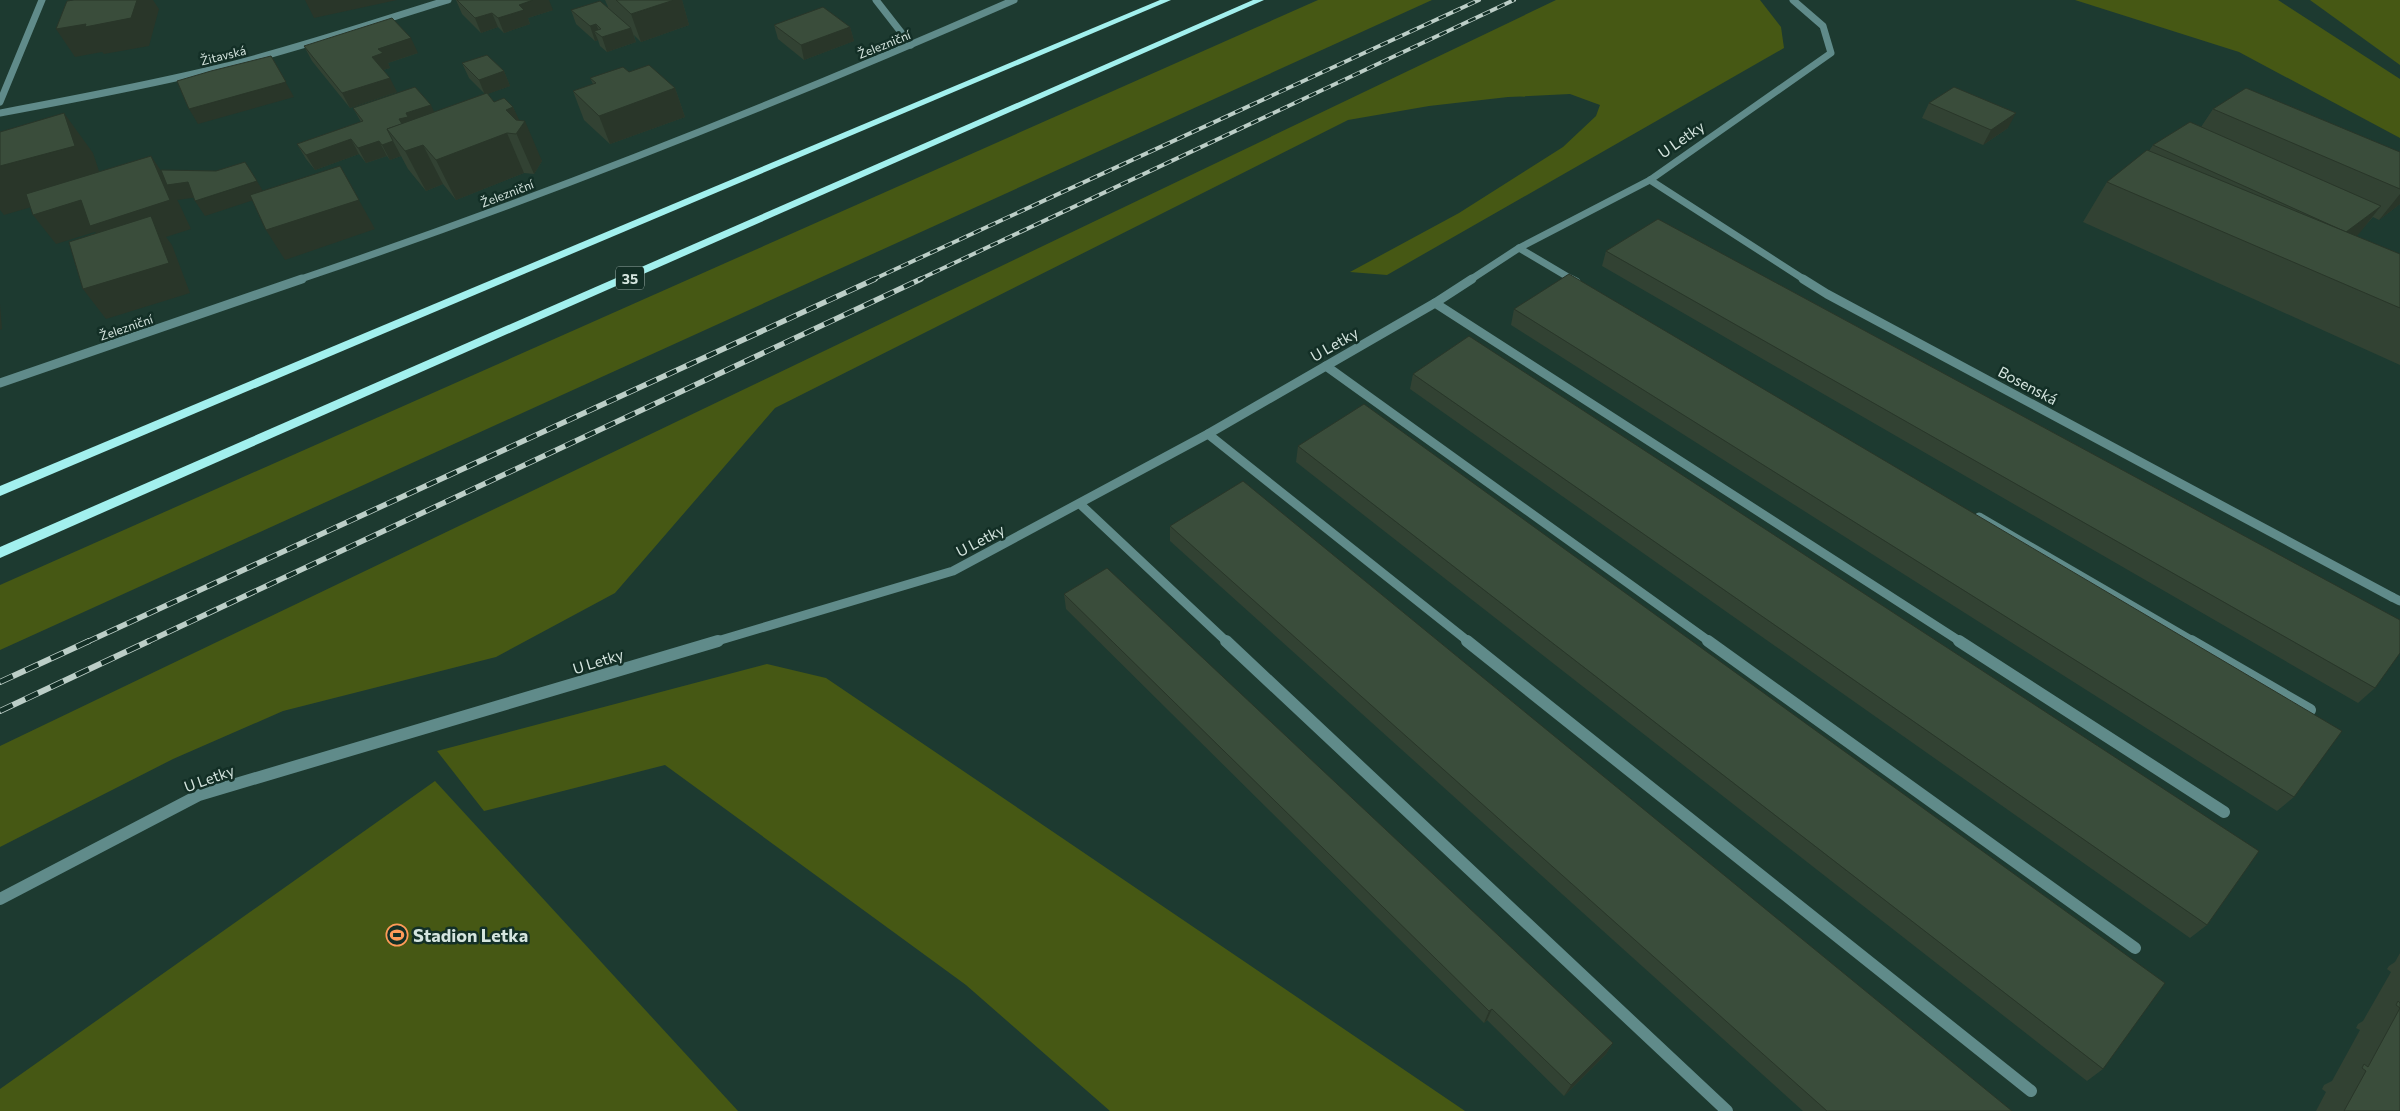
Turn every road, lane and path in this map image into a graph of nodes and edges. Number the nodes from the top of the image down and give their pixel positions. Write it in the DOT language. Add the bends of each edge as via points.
graph roads {
  1 [pos="42,0"];
  2 [pos="446,0"];
  3 [pos="876,0"];
  4 [pos="1014,0"];
  5 [pos="1167,0"];
  6 [pos="1260,0"];
  7 [pos="1793,0"];
  8 [pos="911,46"];
  9 [pos="0,102"];
  10 [pos="0,113"];
  11 [pos="1650,180"];
  12 [pos="1519,248"];
  13 [pos="1588,288"];
  14 [pos="1435,303"];
  15 [pos="1326,366"];
  16 [pos="0,383"];
  17 [pos="1208,434"];
  18 [pos="0,490"];
  19 [pos="1080,504"];
  20 [pos="1966,509"];
  21 [pos="0,553"];
  22 [pos="2396,599"];
  23 [pos="2310,710"];
  24 [pos="2224,812"];
  25 [pos="0,899"];
  26 [pos="2135,948"];
  27 [pos="2031,1091"];
  28 [pos="1727,1111"];
  1 -- 9 [label="street"];
  2 -- 10 [label="street, Žitavská" via="203,72"];
  3 -- 8 [label="street"];
  4 -- 8 [label="street, Železniční"];
  5 -- 18 [label="highway"];
  6 -- 21 [label="highway, 35"];
  7 -- 11 [label="street, U Letky" via="1823,26 1831,53"];
  8 -- 16 [label="street, Železniční" via="443,230"];
  11 -- 12 [label="street, U Letky"];
  11 -- 22 [label="street, Bosenská" via="1827,294"];
  12 -- 13 [label="street"];
  12 -- 14 [label="street, U Letky"];
  14 -- 15 [label="street, U Letky"];
  14 -- 24 [label="street"];
  15 -- 17 [label="street, U Letky"];
  15 -- 26 [label="street"];
  17 -- 19 [label="street, U Letky"];
  17 -- 27 [label="street"];
  19 -- 25 [label="street, U Letky" via="954,571 199,795"];
  19 -- 28 [label="street"];
  20 -- 23 [label="street"];
}
